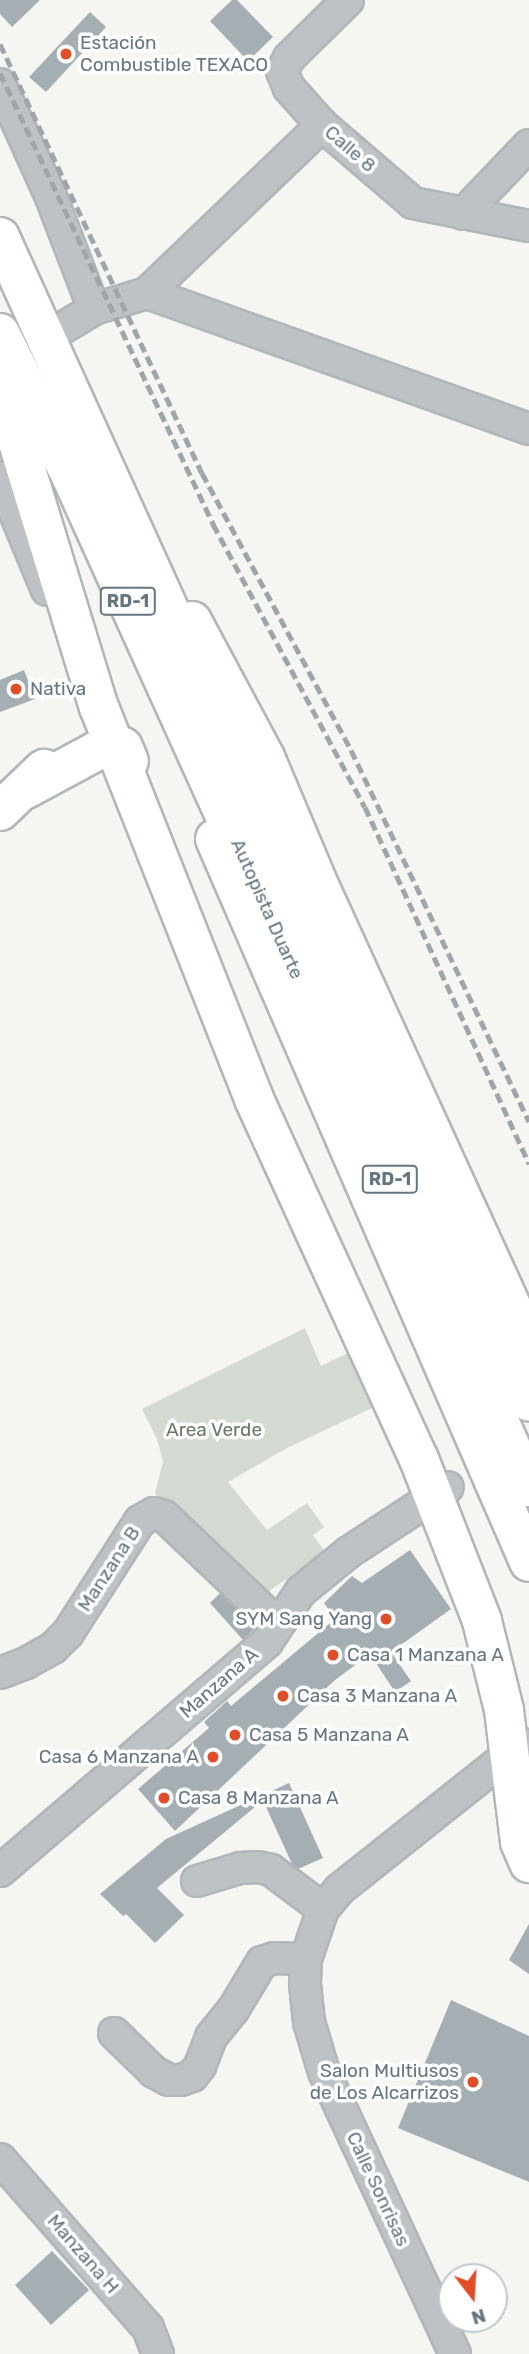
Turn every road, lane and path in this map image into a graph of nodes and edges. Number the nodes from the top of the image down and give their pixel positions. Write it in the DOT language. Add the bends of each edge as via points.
graph roads {
  1 [pos="348,0"];
  2 [pos="0,84"];
  3 [pos="323,125"];
  4 [pos="529,145"];
  5 [pos="463,214"];
  6 [pos="529,226"];
  7 [pos="0,237"];
  8 [pos="147,293"];
  9 [pos="94,309"];
  10 [pos="0,334"];
  11 [pos="46,338"];
  12 [pos="0,384"];
  13 [pos="75,404"];
  14 [pos="529,429"];
  15 [pos="71,476"];
  16 [pos="2,486"];
  17 [pos="99,707"];
  18 [pos="113,743"];
  19 [pos="132,790"];
  20 [pos="13,800"];
  21 [pos="265,864"];
  22 [pos="529,1345"];
  23 [pos="529,1402"];
  24 [pos="529,1487"];
  25 [pos="441,1491"];
  26 [pos="529,1562"];
  27 [pos="278,1623"];
  28 [pos="0,1673"];
  29 [pos="516,1748"];
  30 [pos="529,1797"];
  31 [pos="529,1863"];
  32 [pos="0,1871"];
  33 [pos="197,1881"];
  34 [pos="323,1909"];
  35 [pos="306,1959"];
  36 [pos="114,2033"];
  37 [pos="0,2159"];
  38 [pos="158,2354"];
  39 [pos="455,2354"];
  1 -- 3 [label="street, Calle 8" via="289,58 282,71 289,88"];
  2 -- 9 [label="street"];
  3 -- 5 [label="street, Calle 8" via="413,203"];
  3 -- 8 [label="street"];
  4 -- 5 [label="street"];
  5 -- 6 [label="street, Calle 8"];
  7 -- 11 [label="main road, RD-1"];
  8 -- 9 [label="street"];
  8 -- 14 [label="street"];
  9 -- 11 [label="street"];
  10 -- 15 [label="main road, Autopista Duarte / RD-1"];
  11 -- 13 [label="main road, RD-1"];
  12 -- 17 [label="main road"];
  13 -- 21 [label="main road, RD-1"];
  13 -- 22 [label="main road" via="265,757"];
  15 -- 21 [label="main road, Autopista Duarte / RD-1"];
  15 -- 26 [label="main road" via="192,784"];
  16 -- 17 [label="street"];
  17 -- 18 [label="main road"];
  17 -- 20 [label="main road"];
  18 -- 19 [label="main road"];
  18 -- 20 [label="main road"];
  18 -- 25 [label="main road" via="122,747 128,759"];
  19 -- 20 [label="main road" via="107,774 90,772"];
  19 -- 25 [label="main road" via="254,1099"];
  21 -- 23 [label="main road, Autopista Duarte / RD-1"];
  21 -- 24 [label="main road, Autopista Duarte / RD-1"];
  25 -- 27 [label="street, Manzana A" via="349,1552 301,1591"];
  25 -- 29 [label="main road" via="499,1619 519,1702"];
  27 -- 28 [label="street, Manzana B" via="164,1516 155,1513 140,1521 61,1641"];
  27 -- 32 [label="street, Manzana A" via="267,1642"];
  29 -- 30 [label="main road"];
  29 -- 31 [label="main road" via="520,1842"];
  29 -- 34 [label="street, Calle Sonrisas" via="340,1889"];
  33 -- 34 [label="street" via="258,1867 271,1870"];
  34 -- 35 [label="street, Calle Sonrisas"];
  35 -- 36 [label="street" via="262,1962 211,2038 192,2076 169,2080 154,2072"];
  35 -- 39 [label="street, Calle Sonrisas" via="309,2022 324,2072"];
  37 -- 38 [label="street, Manzana H" via="148,2328"];
}
